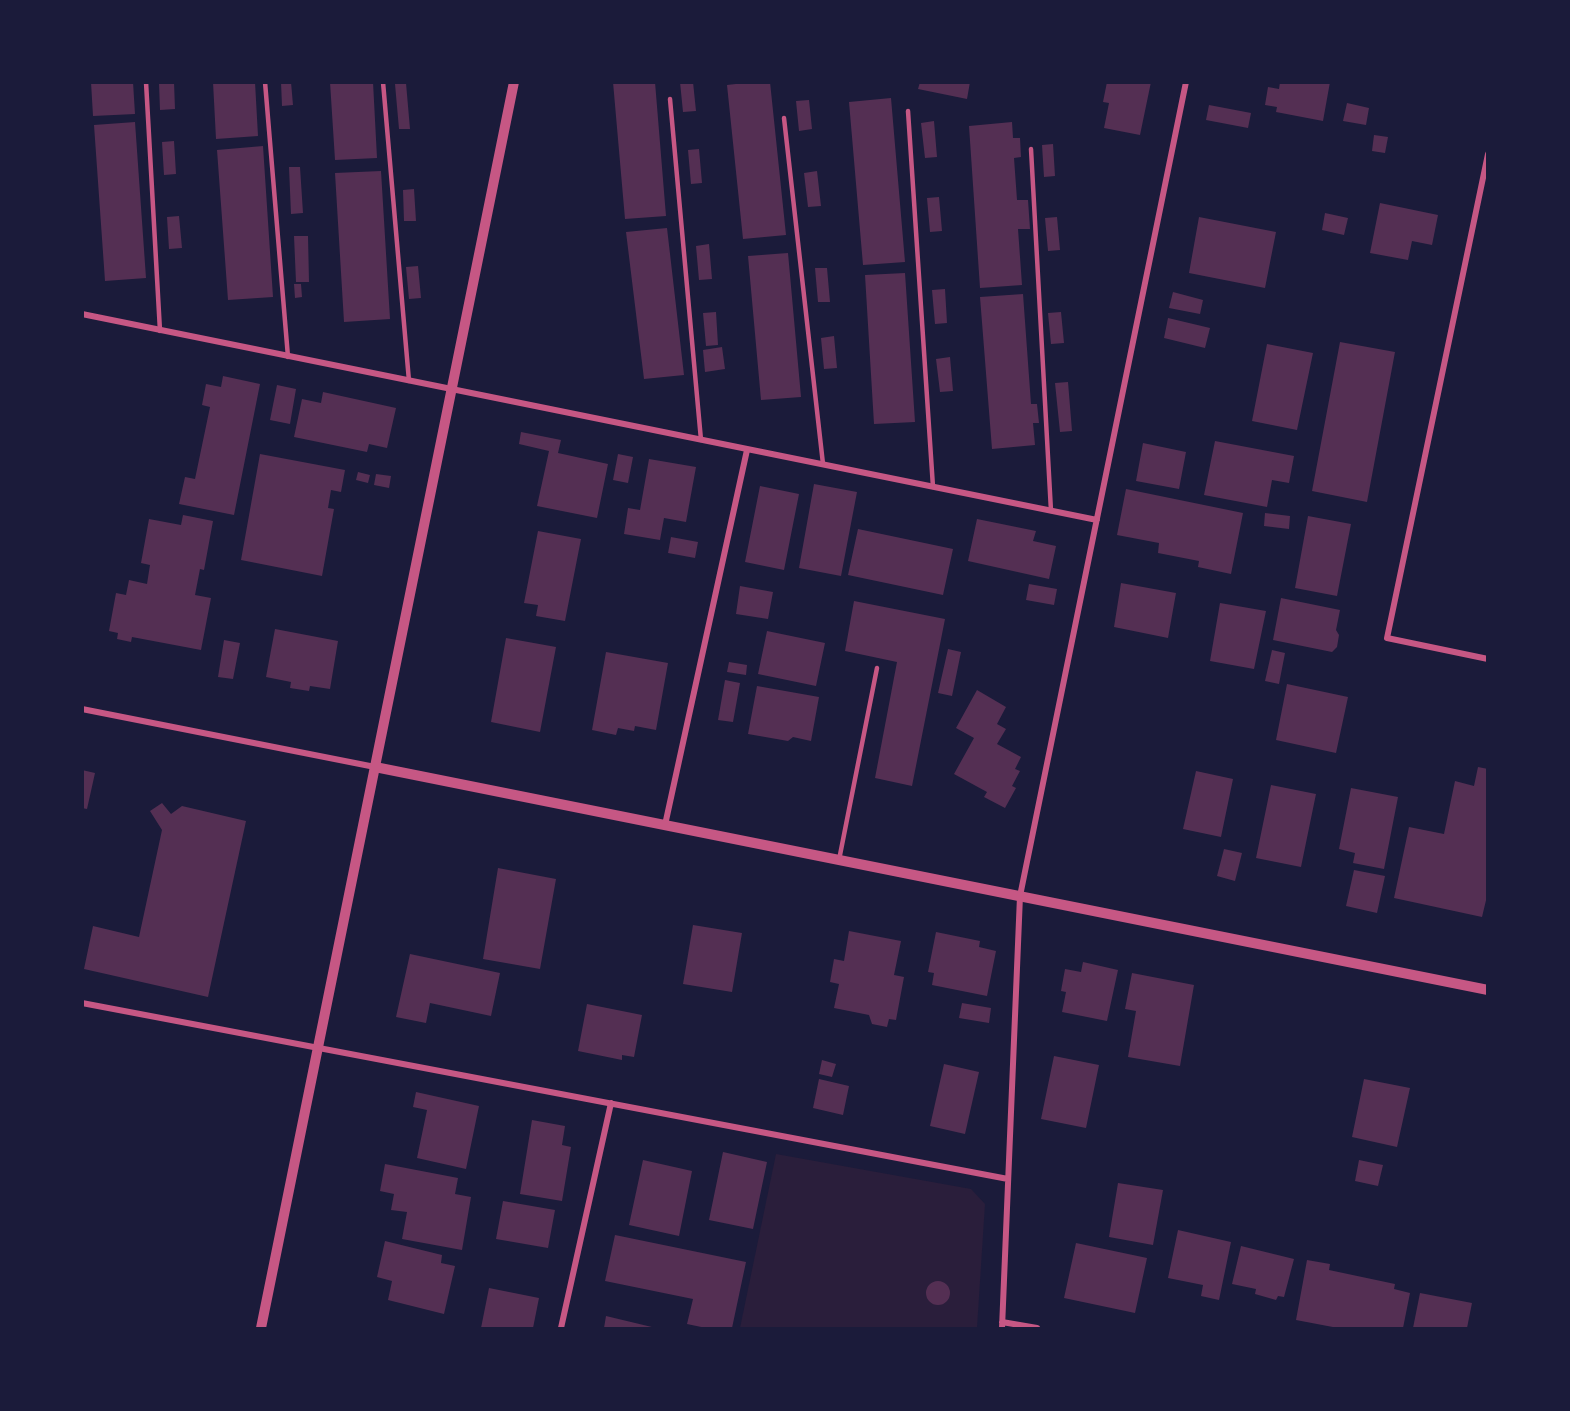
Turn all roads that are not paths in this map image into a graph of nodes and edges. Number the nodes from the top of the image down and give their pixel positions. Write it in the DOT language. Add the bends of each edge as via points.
graph roads {
  1 [pos="146,82"];
  2 [pos="265,82"];
  3 [pos="383,82"];
  4 [pos="514,82"];
  5 [pos="1186,82"];
  6 [pos="670,99"];
  7 [pos="909,111"];
  8 [pos="784,118"];
  9 [pos="1031,149"];
  10 [pos="1488,154"];
  11 [pos="82,315"];
  12 [pos="160,331"];
  13 [pos="288,357"];
  14 [pos="409,381"];
  15 [pos="452,390"];
  16 [pos="702,440"];
  17 [pos="747,450"];
  18 [pos="823,464"];
  19 [pos="933,487"];
  20 [pos="1051,511"];
  21 [pos="1097,520"];
  22 [pos="1488,659"];
  23 [pos="877,668"];
  24 [pos="82,709"];
  25 [pos="375,767"];
  26 [pos="665,825"];
  27 [pos="839,860"];
  28 [pos="1020,896"];
  29 [pos="1488,990"];
  30 [pos="82,1003"];
  31 [pos="318,1047"];
  32 [pos="611,1103"];
  33 [pos="1008,1179"];
  34 [pos="1002,1325"];
  35 [pos="261,1329"];
  36 [pos="561,1329"];
  37 [pos="1037,1329"];
  1 -- 12 [label="lane"];
  2 -- 13 [label="lane"];
  3 -- 14 [label="lane"];
  4 -- 15 [label="street"];
  5 -- 21 [label="street"];
  6 -- 16 [label="lane"];
  7 -- 19 [label="lane"];
  8 -- 18 [label="lane"];
  9 -- 20 [label="lane"];
  10 -- 22 [label="street" via="1387,638"];
  11 -- 12 [label="street"];
  12 -- 13 [label="street"];
  13 -- 14 [label="street"];
  14 -- 15 [label="street"];
  15 -- 16 [label="street"];
  15 -- 25 [label="street"];
  16 -- 17 [label="street"];
  17 -- 18 [label="street"];
  17 -- 26 [label="street"];
  18 -- 19 [label="street"];
  19 -- 20 [label="street"];
  20 -- 21 [label="street"];
  21 -- 28 [label="street"];
  23 -- 27 [label="lane"];
  24 -- 25 [label="street"];
  25 -- 26 [label="street"];
  25 -- 31 [label="street"];
  26 -- 27 [label="street"];
  27 -- 28 [label="street"];
  28 -- 29 [label="street"];
  28 -- 33 [label="street"];
  30 -- 31 [label="street"];
  31 -- 32 [label="street"];
  31 -- 35 [label="street"];
  32 -- 33 [label="street"];
  32 -- 36 [label="street"];
  33 -- 34 [label="street"];
  34 -- 37 [label="street"];
}
